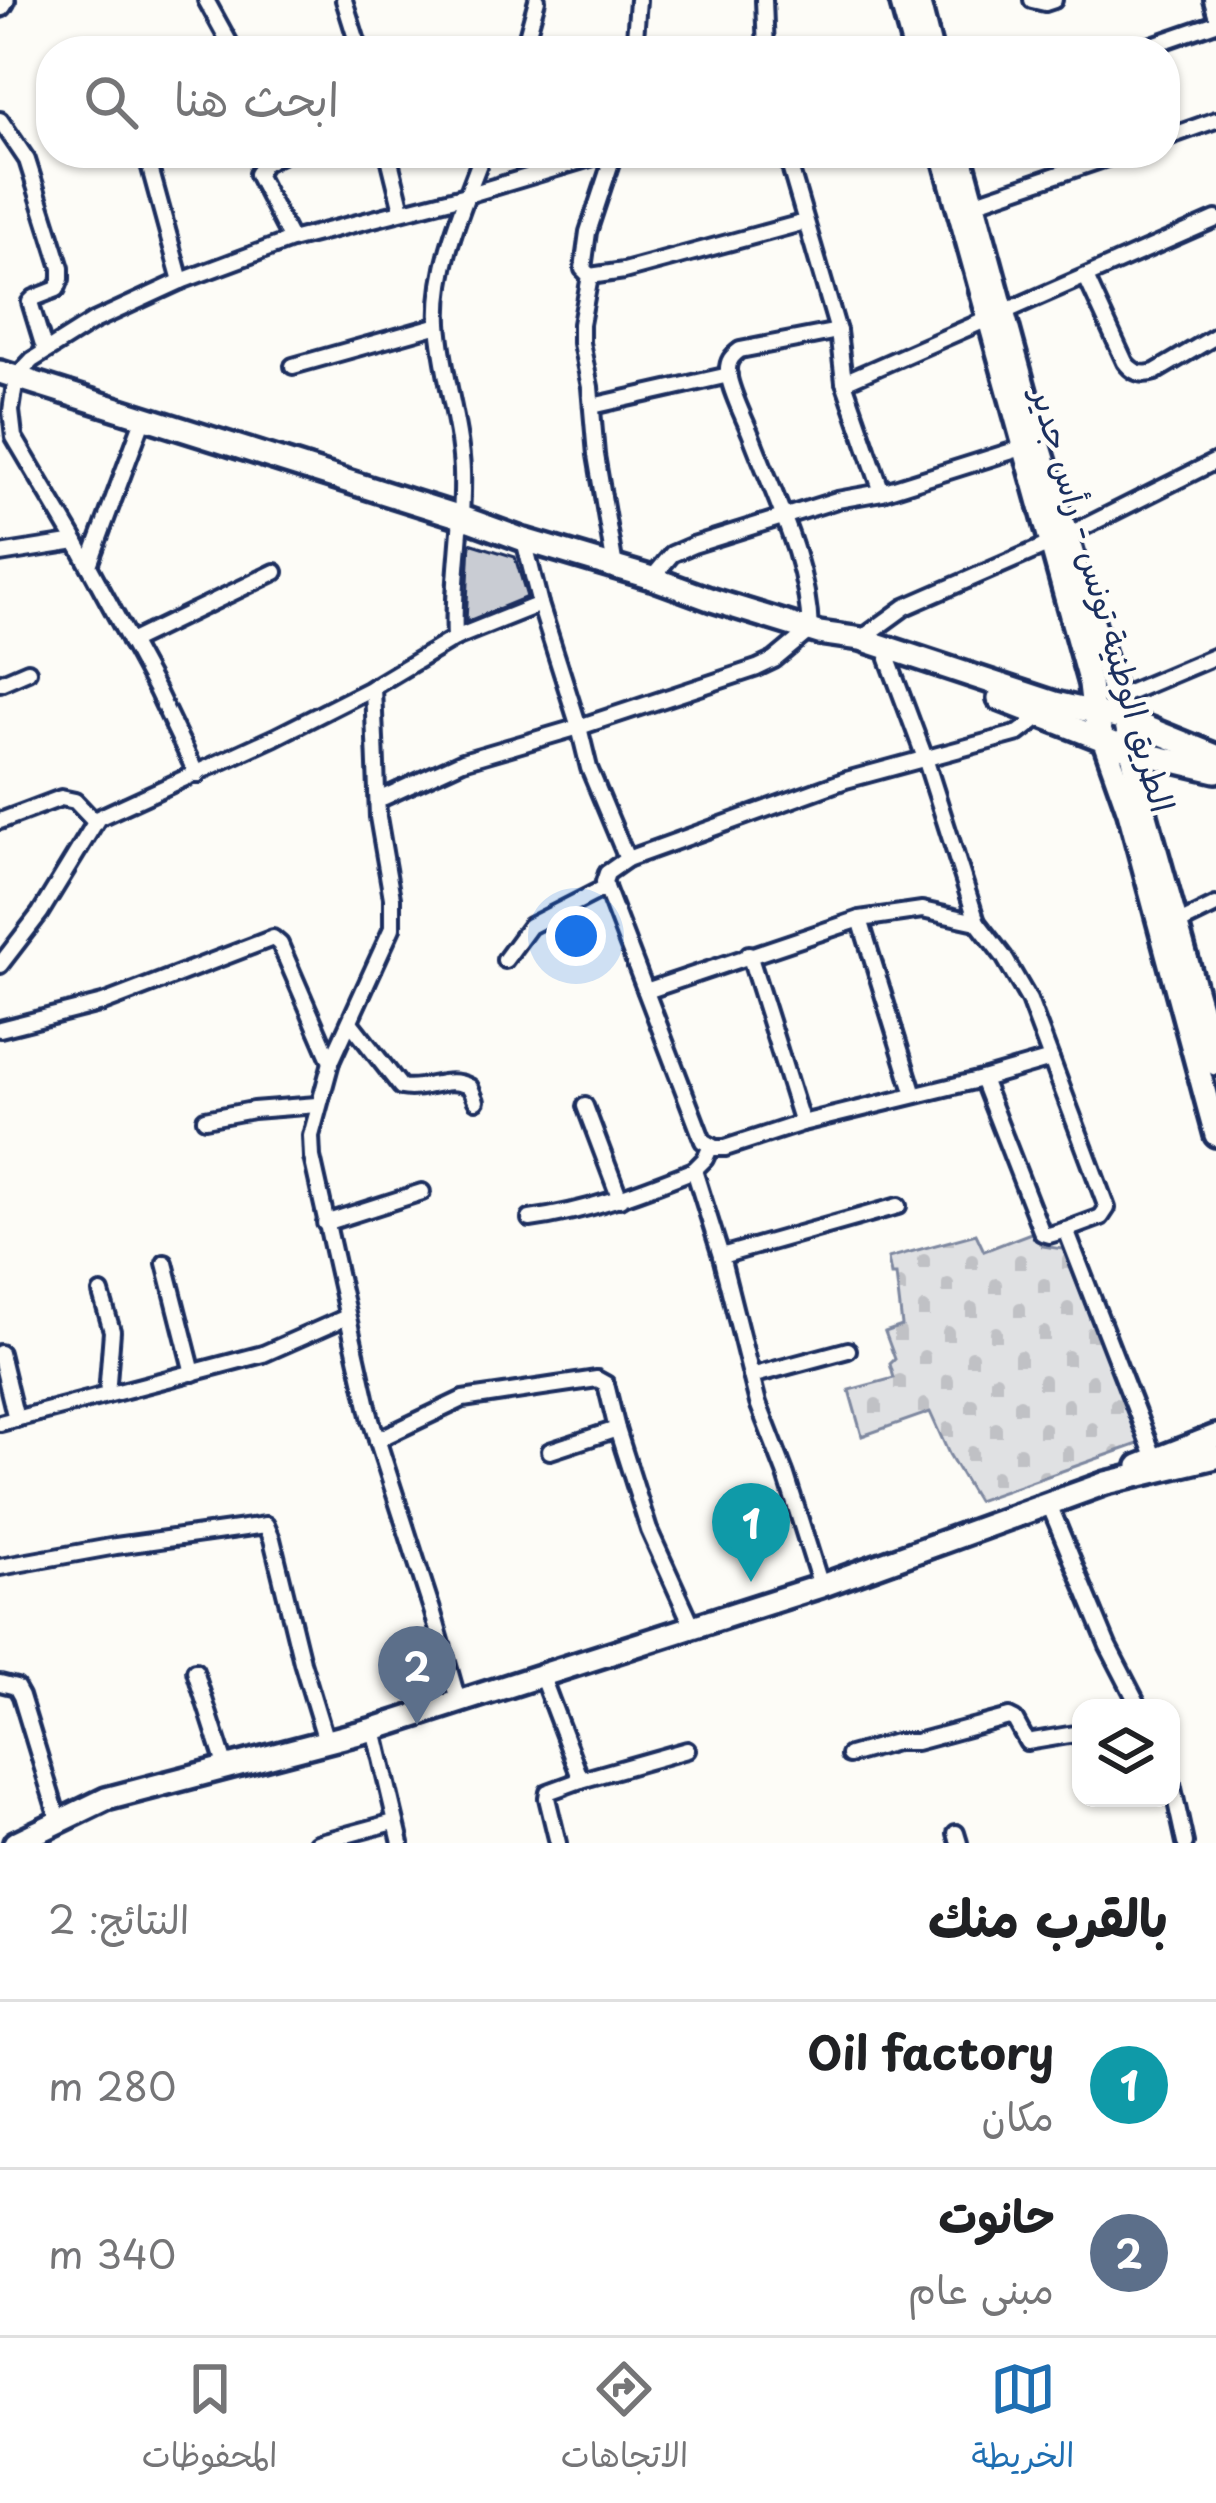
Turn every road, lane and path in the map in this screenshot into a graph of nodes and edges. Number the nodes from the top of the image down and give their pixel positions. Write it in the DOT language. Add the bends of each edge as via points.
graph roads {
  1 [pos="206,0"];
  2 [pos="344,0"];
  3 [pos="537,0"];
  4 [pos="638,0"];
  5 [pos="764,0"];
  6 [pos="901,0"];
  7 [pos="917,0"];
  8 [pos="1032,0"];
  9 [pos="1054,0"];
  10 [pos="1212,0"];
  11 [pos="1214,21"];
  12 [pos="226,36"];
  13 [pos="355,36"];
  14 [pos="527,36"];
  15 [pos="635,36"];
  16 [pos="765,36"];
  17 [pos="911,36"];
  18 [pos="927,36"];
  19 [pos="1174,36"];
  20 [pos="1216,41"];
  21 [pos="0,120"];
  22 [pos="1216,120"];
  23 [pos="1180,133"];
  24 [pos="150,168"];
  25 [pos="260,168"];
  26 [pos="392,168"];
  27 [pos="477,168"];
  28 [pos="560,168"];
  29 [pos="606,168"];
  30 [pos="790,168"];
  31 [pos="949,168"];
  32 [pos="964,168"];
  33 [pos="1077,168"];
  34 [pos="467,196"];
  35 [pos="974,203"];
  36 [pos="402,210"];
  37 [pos="1216,219"];
  38 [pos="806,222"];
  39 [pos="291,240"];
  40 [pos="590,276"];
  41 [pos="1086,278"];
  42 [pos="181,281"];
  43 [pos="997,317"];
  44 [pos="439,325"];
  45 [pos="838,331"];
  46 [pos="1216,336"];
  47 [pos="45,351"];
  48 [pos="293,366"];
  49 [pos="8,374"];
  50 [pos="729,375"];
  51 [pos="844,382"];
  52 [pos="592,406"];
  53 [pos="144,417"];
  54 [pos="1025,447"];
  55 [pos="1216,461"];
  56 [pos="882,493"];
  57 [pos="461,518"];
  58 [pos="786,518"];
  59 [pos="1059,539"];
  60 [pos="524,540"];
  61 [pos="76,542"];
  62 [pos="0,554"];
  63 [pos="89,565"];
  64 [pos="615,567"];
  65 [pos="275,572"];
  66 [pos="652,578"];
  67 [pos="540,604"];
  68 [pos="815,632"];
  69 [pos="455,638"];
  70 [pos="861,639"];
  71 [pos="130,642"];
  72 [pos="1216,656"];
  73 [pos="888,659"];
  74 [pos="28,671"];
  75 [pos="0,683"];
  76 [pos="373,687"];
  77 [pos="1120,709"];
  78 [pos="1093,710"];
  79 [pos="1042,715"];
  80 [pos="579,727"];
  81 [pos="1102,740"];
  82 [pos="1132,751"];
  83 [pos="1216,756"];
  84 [pos="925,758"];
  85 [pos="1216,771"];
  86 [pos="196,775"];
  87 [pos="378,800"];
  88 [pos="0,821"];
  89 [pos="94,821"];
  90 [pos="627,859"];
  91 [pos="606,887"];
  92 [pos="1216,905"];
  93 [pos="860,919"];
  94 [pos="977,922"];
  95 [pos="1175,925"];
  96 [pos="749,954"];
  97 [pos="505,960"];
  98 [pos="0,964"];
  99 [pos="646,991"];
  100 [pos="350,1022"];
  101 [pos="0,1029"];
  102 [pos="1213,1039"];
  103 [pos="1051,1059"];
  104 [pos="331,1062"];
  105 [pos="1216,1064"];
  106 [pos="982,1079"];
  107 [pos="914,1095"];
  108 [pos="476,1101"];
  109 [pos="317,1105"];
  110 [pos="585,1106"];
  111 [pos="205,1119"];
  112 [pos="802,1123"];
  113 [pos="1216,1135"];
  114 [pos="711,1146"];
  115 [pos="694,1171"];
  116 [pos="422,1192"];
  117 [pos="620,1199"];
  118 [pos="898,1206"];
  119 [pos="530,1219"];
  120 [pos="325,1222"];
  121 [pos="1066,1230"];
  122 [pos="722,1256"];
  123 [pos="165,1264"];
  124 [pos="101,1292"];
  125 [pos="347,1317"];
  126 [pos="848,1350"];
  127 [pos="0,1353"];
  128 [pos="193,1373"];
  129 [pos="751,1376"];
  130 [pos="107,1395"];
  131 [pos="16,1419"];
  132 [pos="0,1423"];
  133 [pos="616,1429"];
  134 [pos="1216,1436"];
  135 [pos="377,1440"];
  136 [pos="550,1451"];
  137 [pos="1216,1457"];
  138 [pos="1158,1464"];
  139 [pos="1049,1504"];
  140 [pos="0,1567"];
  141 [pos="820,1586"];
  142 [pos="693,1627"];
  143 [pos="195,1671"];
  144 [pos="542,1677"];
  145 [pos="0,1683"];
  146 [pos="1136,1699"];
  147 [pos="458,1701"];
  148 [pos="374,1729"];
  149 [pos="1072,1734"];
  150 [pos="326,1741"];
  151 [pos="687,1750"];
  152 [pos="849,1754"];
  153 [pos="226,1768"];
  154 [pos="580,1780"];
  155 [pos="1178,1807"];
  156 [pos="59,1821"];
  157 [pos="394,1822"];
  158 [pos="15,1843"];
  159 [pos="317,1843"];
  160 [pos="401,1843"];
  161 [pos="558,1843"];
  162 [pos="1186,1843"];
  1 -- 12 [label="street"];
  2 -- 13 [label="street"];
  3 -- 14 [label="street"];
  4 -- 15 [label="street"];
  5 -- 16 [label="street"];
  6 -- 17 [label="main road"];
  7 -- 18 [label="main road"];
  8 -- 9 [label="street"];
  10 -- 11 [label="street"];
  11 -- 19 [label="street"];
  11 -- 20 [label="street"];
  21 -- 47 [label="street" via="31,171 61,268 57,290 30,304"];
  22 -- 23 [label="street"];
  24 -- 42 [label="street"];
  25 -- 39 [label="street"];
  26 -- 36 [label="street"];
  27 -- 34 [label="street"];
  28 -- 34 [label="street"];
  29 -- 40 [label="street" via="588,232 583,269"];
  30 -- 38 [label="street"];
  31 -- 43 [label="main road, الطريق الوطنية تونس - رأس جدير"];
  32 -- 35 [label="main road, الطريق الوطنية تونس - رأس جدير"];
  33 -- 35 [label="street"];
  34 -- 36 [label="street"];
  34 -- 44 [label="street" via="443,274"];
  35 -- 43 [label="main road, الطريق الوطنية تونس - رأس جدير"];
  36 -- 39 [label="street"];
  37 -- 41 [label="street"];
  38 -- 40 [label="street"];
  38 -- 45 [label="street"];
  39 -- 42 [label="street"];
  40 -- 52 [label="street" via="581,344"];
  41 -- 43 [label="street"];
  41 -- 46 [label="street" via="1134,372 1156,372"];
  42 -- 47 [label="street"];
  43 -- 51 [label="street"];
  43 -- 54 [label="main road, الطريق الوطنية تونس - رأس جدير"];
  43 -- 59 [label="main road, الطريق الوطنية تونس - رأس جدير"];
  44 -- 48 [label="street"];
  44 -- 57 [label="street" via="461,464"];
  45 -- 50 [label="street" via="736,352"];
  45 -- 51 [label="street"];
  47 -- 49 [label="street"];
  49 -- 53 [label="main road"];
  49 -- 61 [label="street" via="14,437"];
  50 -- 52 [label="street"];
  50 -- 58 [label="street"];
  51 -- 56 [label="street"];
  52 -- 64 [label="street"];
  53 -- 57 [label="main road"];
  53 -- 63 [label="street"];
  54 -- 56 [label="street"];
  54 -- 59 [label="main road, الطريق الوطنية تونس - رأس جدير"];
  55 -- 59 [label="street"];
  56 -- 58 [label="street"];
  57 -- 60 [label="main road"];
  57 -- 69 [label="street"];
  58 -- 66 [label="street" via="681,549"];
  58 -- 68 [label="street"];
  59 -- 70 [label="street" via="904,607"];
  59 -- 77 [label="main road, الطريق الوطنية تونس - رأس جدير"];
  59 -- 78 [label="main road, الطريق الوطنية تونس - رأس جدير"];
  60 -- 64 [label="main road"];
  60 -- 67 [label="street"];
  61 -- 62 [label="street"];
  61 -- 63 [label="street"];
  63 -- 71 [label="street"];
  64 -- 66 [label="main road"];
  65 -- 71 [label="street"];
  66 -- 68 [label="main road"];
  67 -- 69 [label="street"];
  67 -- 80 [label="street"];
  68 -- 70 [label="main road"];
  68 -- 73 [label="main road"];
  68 -- 80 [label="street" via="757,668"];
  69 -- 76 [label="street"];
  70 -- 78 [label="main road"];
  71 -- 86 [label="street"];
  72 -- 77 [label="street"];
  73 -- 79 [label="main road"];
  73 -- 84 [label="street"];
  74 -- 75 [label="street"];
  76 -- 86 [label="street"];
  76 -- 87 [label="street"];
  77 -- 78 [label="main road"];
  77 -- 82 [label="main road, الطريق الوطنية تونس - رأس جدير"];
  77 -- 83 [label="main road"];
  78 -- 81 [label="main road, الطريق الوطنية تونس - رأس جدير"];
  79 -- 81 [label="main road"];
  79 -- 84 [label="street" via="1019,733"];
  80 -- 87 [label="street" via="464,761"];
  80 -- 90 [label="street"];
  81 -- 82 [label="main road"];
  81 -- 113 [label="main road, الطريق الوطنية تونس - رأس جدير"];
  82 -- 85 [label="main road"];
  82 -- 95 [label="main road, الطريق الوطنية تونس - رأس جدير"];
  84 -- 90 [label="street"];
  84 -- 94 [label="street"];
  86 -- 89 [label="street"];
  87 -- 100 [label="street" via="392,928"];
  88 -- 89 [label="street" via="61,798"];
  89 -- 98 [label="street"];
  90 -- 91 [label="street" via="607,873"];
  91 -- 97 [label="street" via="530,926"];
  91 -- 99 [label="street"];
  92 -- 95 [label="street"];
  93 -- 94 [label="street" via="922,910"];
  93 -- 96 [label="street"];
  93 -- 107 [label="street"];
  94 -- 103 [label="street" via="1018,980"];
  95 -- 102 [label="main road, الطريق الوطنية تونس - رأس جدير"];
  96 -- 99 [label="street"];
  96 -- 112 [label="street"];
  99 -- 114 [label="street" via="699,1136"];
  100 -- 104 [label="street"];
  100 -- 108 [label="street" via="401,1087 453,1081"];
  101 -- 104 [label="street" via="103,1003 273,938"];
  102 -- 105 [label="main road, الطريق الوطنية تونس - رأس جدير"];
  103 -- 106 [label="street"];
  103 -- 121 [label="street" via="1107,1208"];
  104 -- 109 [label="street"];
  106 -- 107 [label="street"];
  106 -- 121 [label="street" via="1042,1233"];
  107 -- 112 [label="street"];
  109 -- 111 [label="street"];
  109 -- 120 [label="street" via="311,1156"];
  110 -- 117 [label="street"];
  112 -- 114 [label="street"];
  114 -- 115 [label="street"];
  115 -- 117 [label="street"];
  115 -- 122 [label="street"];
  116 -- 120 [label="street"];
  117 -- 119 [label="street"];
  118 -- 122 [label="street"];
  120 -- 125 [label="street"];
  121 -- 138 [label="street"];
  122 -- 129 [label="street"];
  123 -- 128 [label="street"];
  124 -- 130 [label="street" via="112,1330"];
  125 -- 128 [label="street" via="263,1354"];
  125 -- 135 [label="street"];
  126 -- 129 [label="street"];
  127 -- 131 [label="street"];
  128 -- 130 [label="street"];
  129 -- 141 [label="street"];
  130 -- 131 [label="street"];
  131 -- 132 [label="street"];
  133 -- 135 [label="street" via="606,1384 597,1378 463,1399"];
  133 -- 136 [label="street"];
  133 -- 142 [label="street"];
  134 -- 138 [label="main road"];
  135 -- 147 [label="street"];
  137 -- 138 [label="main road"];
  138 -- 139 [label="main road"];
  139 -- 141 [label="main road"];
  139 -- 146 [label="street"];
  140 -- 150 [label="street" via="266,1526"];
  141 -- 142 [label="main road"];
  142 -- 144 [label="main road"];
  143 -- 153 [label="street"];
  144 -- 147 [label="main road"];
  144 -- 154 [label="street"];
  145 -- 156 [label="street" via="21,1696"];
  147 -- 148 [label="main road"];
  148 -- 150 [label="main road"];
  148 -- 157 [label="street"];
  149 -- 152 [label="street" via="1027,1742 1009,1717"];
  150 -- 153 [label="main road"];
  151 -- 154 [label="street"];
  153 -- 156 [label="main road" via="106,1799"];
  154 -- 161 [label="street" via="548,1792"];
  155 -- 162 [label="street"];
  156 -- 158 [label="main road"];
  157 -- 159 [label="street"];
  157 -- 160 [label="street"];
}
